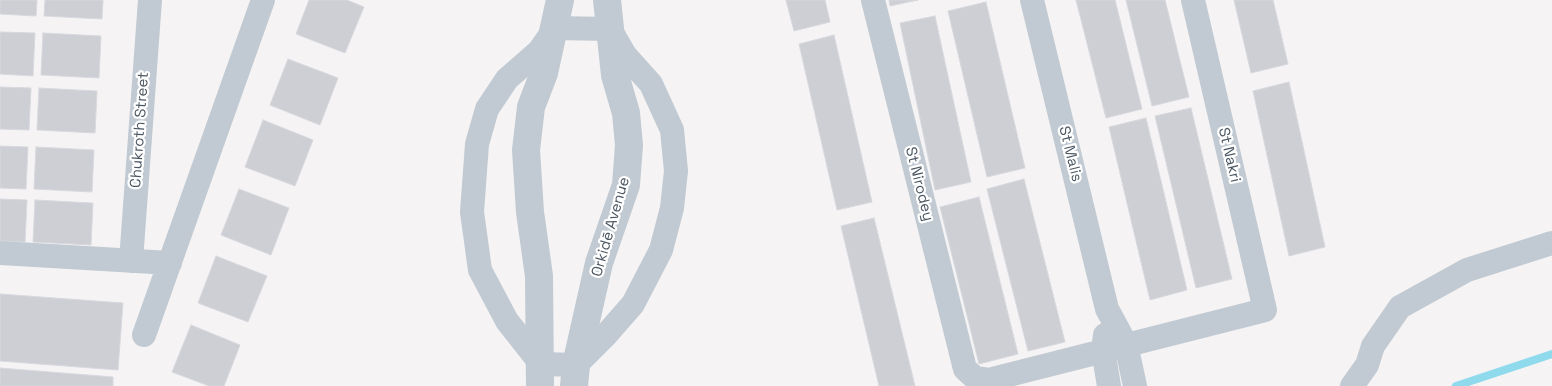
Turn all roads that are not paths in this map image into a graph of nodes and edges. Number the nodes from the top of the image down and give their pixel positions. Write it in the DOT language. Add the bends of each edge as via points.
graph roads {
  1 [pos="150,0"];
  2 [pos="262,0"];
  3 [pos="560,0"];
  4 [pos="607,0"];
  5 [pos="873,0"];
  6 [pos="1032,0"];
  7 [pos="1194,0"];
  8 [pos="555,28"];
  9 [pos="610,29"];
  10 [pos="1552,242"];
  11 [pos="0,253"];
  12 [pos="130,261"];
  13 [pos="170,263"];
  14 [pos="144,335"];
  15 [pos="1114,347"];
  16 [pos="541,375"];
  17 [pos="575,375"];
  18 [pos="1110,386"];
  19 [pos="1135,386"];
  20 [pos="1352,386"];
  1 -- 12 [label="street, Chukroth Street"];
  2 -- 13 [label="street"];
  3 -- 8 [label="street"];
  4 -- 9 [label="street, Orkidē Avenue"];
  5 -- 15 [label="street, St Nirodey" via="965,369 975,378 988,380"];
  6 -- 15 [label="street, St Malis"];
  7 -- 15 [label="street, St Nakri" via="1265,310"];
  8 -- 9 [label="street"];
  8 -- 16 [label="street" via="544,73 531,107 526,150 530,212 540,276"];
  8 -- 16 [label="street" via="539,51 507,79 487,109 477,144 472,212 480,270"];
  9 -- 17 [label="street, Orkidē Avenue" via="615,75 626,113 629,145 626,185 599,263"];
  9 -- 17 [label="street, Orkidē Avenue" via="625,55 651,84 665,114 672,130 676,171 672,208 661,250 634,304"];
  10 -- 20 [label="street" via="1467,270 1400,307"];
  11 -- 12 [label="street"];
  12 -- 13 [label="street"];
  13 -- 14 [label="street"];
  15 -- 18 [label="street"];
  15 -- 19 [label="street"];
  16 -- 17 [label="street"];
}
